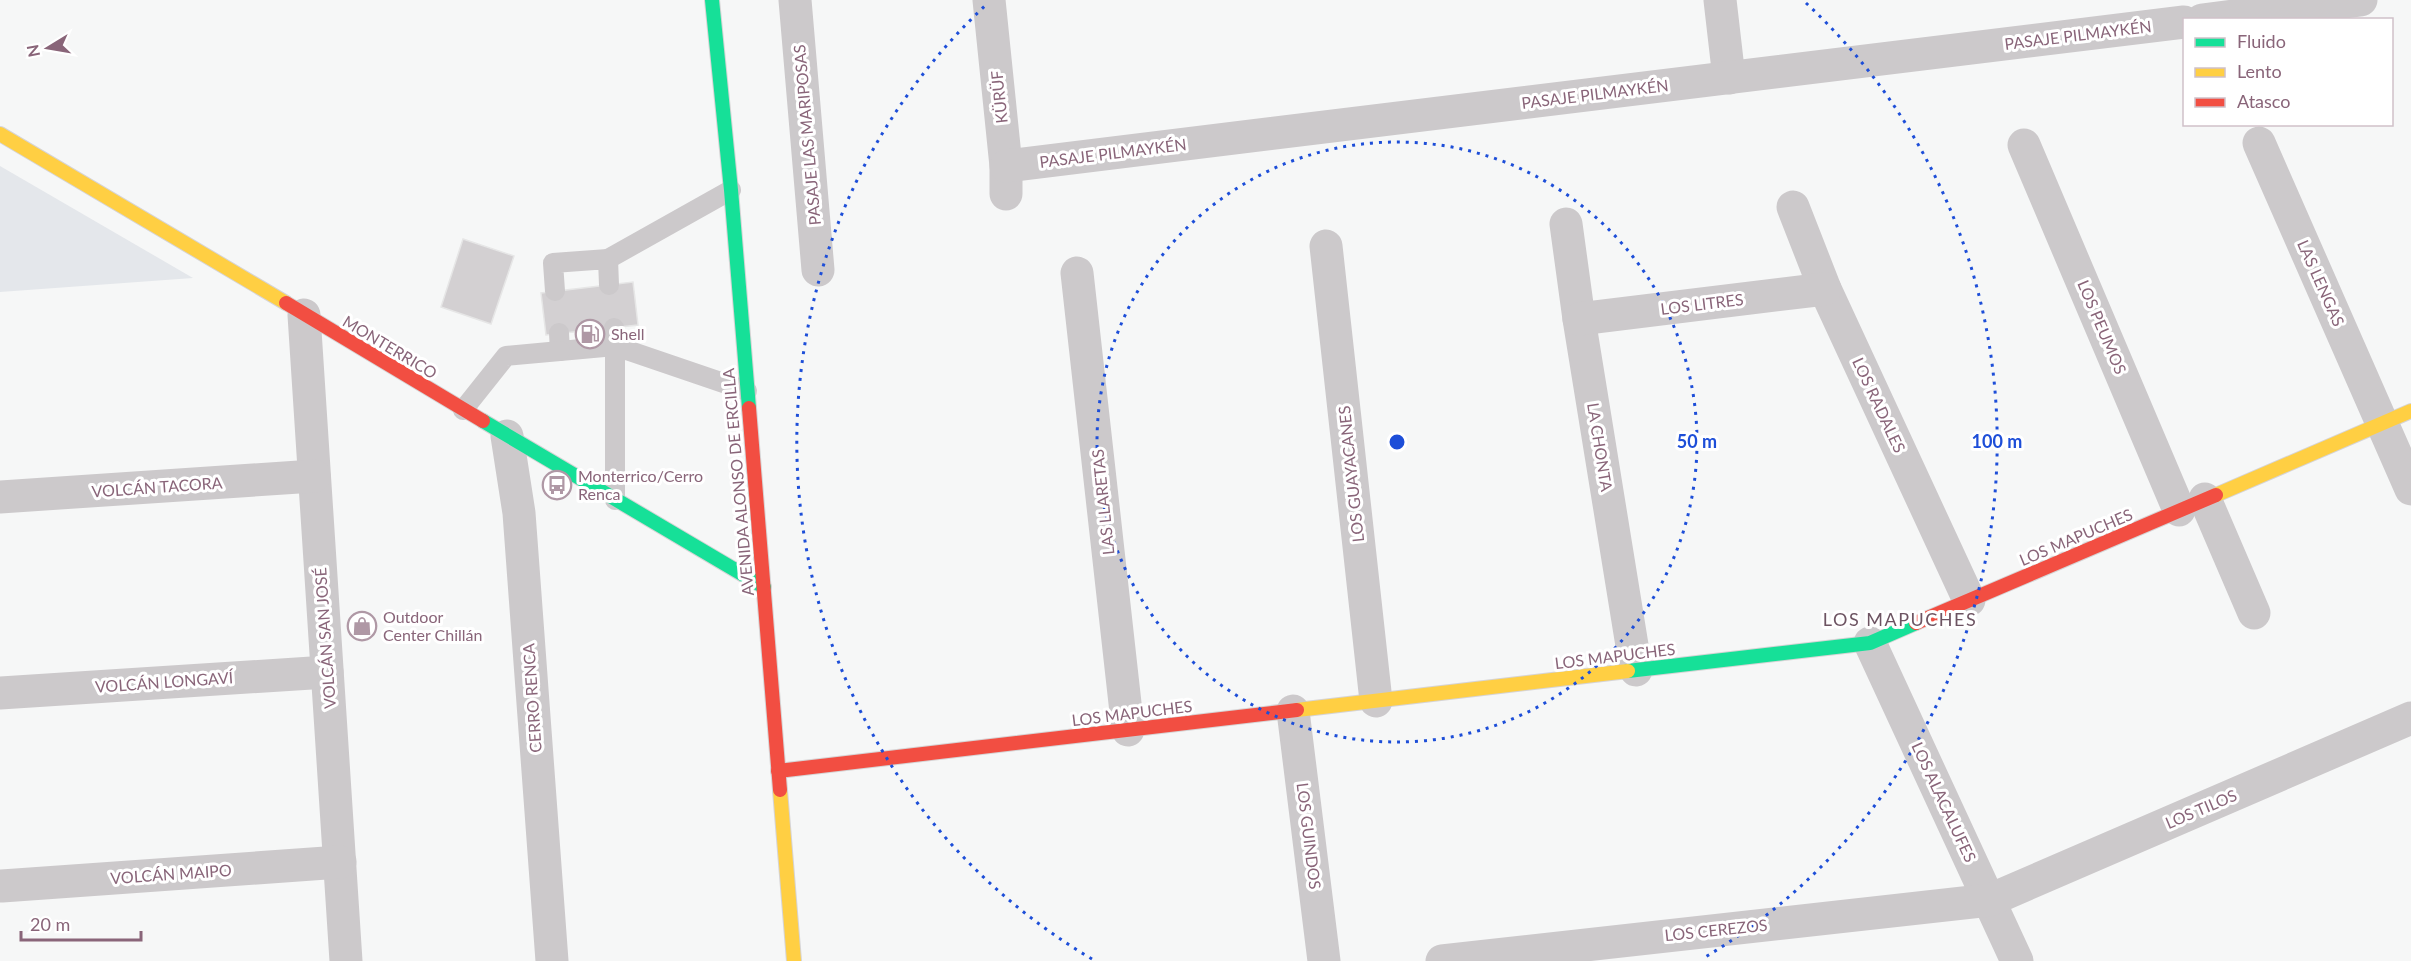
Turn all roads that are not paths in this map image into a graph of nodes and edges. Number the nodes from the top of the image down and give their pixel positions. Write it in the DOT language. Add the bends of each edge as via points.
graph roads {
  1 [pos="712,0"];
  2 [pos="795,0"];
  3 [pos="989,0"];
  4 [pos="1720,0"];
  5 [pos="2361,0"];
  6 [pos="2218,18"];
  7 [pos="2183,22"];
  8 [pos="1729,78"];
  9 [pos="0,134"];
  10 [pos="2259,143"];
  11 [pos="2024,145"];
  12 [pos="1006,180"];
  13 [pos="731,189"];
  14 [pos="1793,207"];
  15 [pos="1566,224"];
  16 [pos="1326,246"];
  17 [pos="608,259"];
  18 [pos="819,270"];
  19 [pos="1077,273"];
  20 [pos="609,285"];
  21 [pos="1825,289"];
  22 [pos="555,291"];
  23 [pos="304,315"];
  24 [pos="1579,319"];
  25 [pos="614,337"];
  26 [pos="747,391"];
  27 [pos="464,410"];
  28 [pos="2396,417"];
  29 [pos="507,436"];
  30 [pos="314,476"];
  31 [pos="2411,489"];
  32 [pos="0,497"];
  33 [pos="615,500"];
  34 [pos="2192,505"];
  35 [pos="764,587"];
  36 [pos="1969,600"];
  37 [pos="2254,614"];
  38 [pos="1870,643"];
  39 [pos="1636,670"];
  40 [pos="327,672"];
  41 [pos="0,693"];
  42 [pos="1376,701"];
  43 [pos="1293,711"];
  44 [pos="2411,718"];
  45 [pos="1128,730"];
  46 [pos="778,771"];
  47 [pos="340,862"];
  48 [pos="2,886"];
  49 [pos="1990,900"];
  50 [pos="1516,957"];
  51 [pos="346,961"];
  52 [pos="552,961"];
  53 [pos="794,961"];
  54 [pos="1324,961"];
  55 [pos="1442,961"];
  56 [pos="2017,961"];
  1 -- 13 [label="street, AVENIDA ALONSO DE ERCILLA"];
  2 -- 18 [label="street, PASAJE LAS MARIPOSAS"];
  3 -- 12 [label="street, KÜRÜF"];
  4 -- 8 [label="street"];
  5 -- 6 [label="street"];
  7 -- 8 [label="street, PASAJE PILMAYKÉN"];
  8 -- 12 [label="street, PASAJE PILMAYKÉN"];
  9 -- 23 [label="street, MONTERRICO"];
  10 -- 28 [label="street, LAS LENGAS"];
  11 -- 34 [label="street, LOS PEUMOS"];
  13 -- 17 [label="lane"];
  13 -- 26 [label="street, AVENIDA ALONSO DE ERCILLA"];
  14 -- 21 [label="street, LOS RADALES"];
  15 -- 24 [label="street, LA CHONTA"];
  16 -- 42 [label="street, LOS GUAYACANES"];
  17 -- 20 [label="lane"];
  17 -- 22 [label="lane" via="553,263"];
  19 -- 45 [label="street, LAS LLARETAS"];
  21 -- 24 [label="street, LOS LITRES"];
  21 -- 36 [label="street, LOS RADALES"];
  23 -- 27 [label="street, MONTERRICO"];
  23 -- 30 [label="street, VOLCÁN SAN JOSÉ"];
  24 -- 39 [label="street, LA CHONTA"];
  25 -- 26 [label="lane"];
  25 -- 27 [label="lane" via="560,342 506,356"];
  25 -- 33 [label="lane"];
  26 -- 35 [label="street, AVENIDA ALONSO DE ERCILLA"];
  27 -- 29 [label="street, MONTERRICO"];
  28 -- 31 [label="street, LAS LENGAS"];
  28 -- 34 [label="street, LOS MAPUCHES"];
  29 -- 33 [label="street, MONTERRICO"];
  29 -- 52 [label="street, CERRO RENCA" via="519,513"];
  30 -- 32 [label="street, VOLCÁN TACORA"];
  30 -- 40 [label="street, VOLCÁN SAN JOSÉ"];
  33 -- 35 [label="street, MONTERRICO"];
  34 -- 36 [label="street, LOS MAPUCHES"];
  34 -- 37 [label="street, LOS PEUMOS"];
  35 -- 46 [label="street, AVENIDA ALONSO DE ERCILLA"];
  36 -- 38 [label="street, LOS MAPUCHES"];
  38 -- 39 [label="street, LOS MAPUCHES"];
  38 -- 49 [label="street, LOS ALACALUFES"];
  39 -- 42 [label="street, LOS MAPUCHES"];
  40 -- 41 [label="street, VOLCÁN LONGAVÍ"];
  40 -- 47 [label="street, VOLCÁN SAN JOSÉ"];
  42 -- 43 [label="street, LOS MAPUCHES"];
  43 -- 45 [label="street, LOS MAPUCHES"];
  43 -- 54 [label="street, LOS GUINDOS"];
  44 -- 49 [label="street, LOS TILOS"];
  45 -- 46 [label="street, LOS MAPUCHES"];
  46 -- 53 [label="street, AVENIDA ALONSO DE ERCILLA"];
  47 -- 48 [label="street, VOLCÁN MAIPO"];
  47 -- 51 [label="street, VOLCÁN SAN JOSÉ"];
  49 -- 50 [label="street, LOS CEREZOS"];
  49 -- 56 [label="street, LOS ALACALUFES"];
  50 -- 55 [label="street, LOS CEREZOS"];
}
